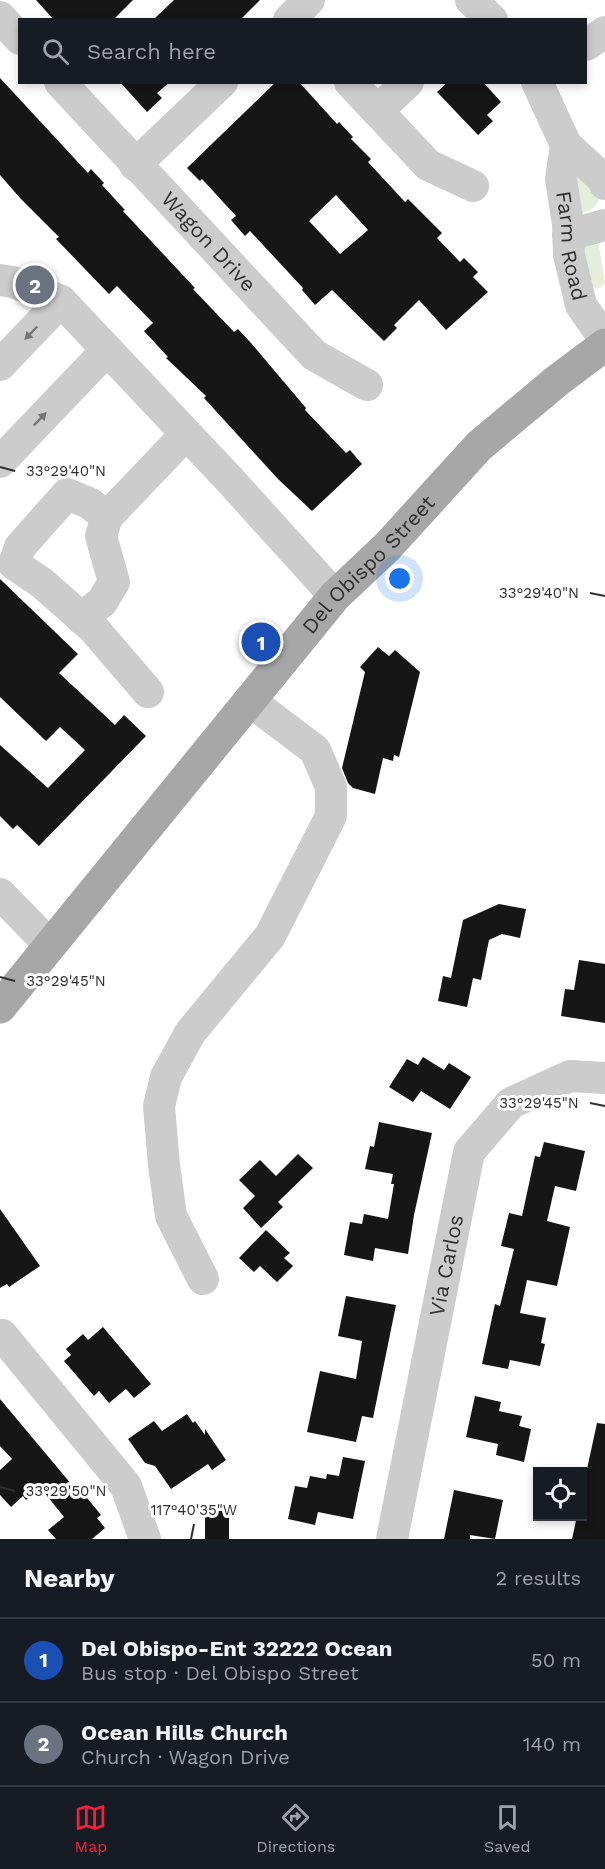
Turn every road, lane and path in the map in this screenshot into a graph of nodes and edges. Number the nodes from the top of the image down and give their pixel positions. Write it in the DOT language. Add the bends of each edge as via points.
graph roads {
  1 [pos="471,0"];
  2 [pos="0,17"];
  3 [pos="490,18"];
  4 [pos="605,32"];
  5 [pos="18,37"];
  6 [pos="587,44"];
  7 [pos="62,84"];
  8 [pos="220,84"];
  9 [pos="352,84"];
  10 [pos="406,84"];
  11 [pos="538,84"];
  12 [pos="377,111"];
  13 [pos="566,145"];
  14 [pos="135,165"];
  15 [pos="605,184"];
  16 [pos="473,186"];
  17 [pos="605,225"];
  18 [pos="568,235"];
  19 [pos="4,276"];
  20 [pos="61,302"];
  21 [pos="605,340"];
  22 [pos="605,345"];
  23 [pos="107,350"];
  24 [pos="0,365"];
  25 [pos="367,385"];
  26 [pos="186,434"];
  27 [pos="0,462"];
  28 [pos="107,517"];
  29 [pos="334,596"];
  30 [pos="81,618"];
  31 [pos="148,692"];
  32 [pos="250,701"];
  33 [pos="0,894"];
  34 [pos="50,945"];
  35 [pos="0,1007"];
  36 [pos="605,1078"];
  37 [pos="203,1279"];
  38 [pos="2,1335"];
  39 [pos="145,1539"];
  40 [pos="392,1539"];
  1 -- 3 [label="street"];
  2 -- 5 [label="street"];
  4 -- 6 [label="street"];
  7 -- 14 [label="street, Wagon Drive"];
  8 -- 14 [label="street"];
  9 -- 12 [label="street"];
  10 -- 12 [label="street"];
  11 -- 13 [label="street, Farm Road"];
  12 -- 16 [label="street" via="428,165"];
  13 -- 15 [label="street, Farm Road"];
  13 -- 18 [label="street, Farm Road" via="561,178"];
  14 -- 25 [label="street, Wagon Drive" via="314,355"];
  17 -- 18 [label="street"];
  18 -- 21 [label="street, Farm Road" via="581,305"];
  19 -- 20 [label="street"];
  20 -- 23 [label="street"];
  20 -- 24 [label="street, one-way"];
  22 -- 29 [label="main road, Del Obispo Street" via="479,446 388,546"];
  23 -- 26 [label="street"];
  27 -- 23 [label="street, one-way"];
  26 -- 28 [label="street"];
  26 -- 29 [label="street"];
  28 -- 30 [label="street" via="101,536 114,582 102,602"];
  28 -- 30 [label="street" via="89,503 67,494 20,547 14,564"];
  29 -- 32 [label="main road, Del Obispo Street"];
  30 -- 31 [label="street"];
  32 -- 34 [label="main road, Del Obispo Street"];
  32 -- 37 [label="street" via="315,750 331,787 331,816 270,936 190,1033 166,1077 159,1106 171,1216"];
  33 -- 34 [label="street"];
  34 -- 35 [label="main road, Del Obispo Street"];
  36 -- 40 [label="street, Via Carlos" via="570,1076 511,1103 469,1152"];
  38 -- 39 [label="street" via="126,1486"];
}
